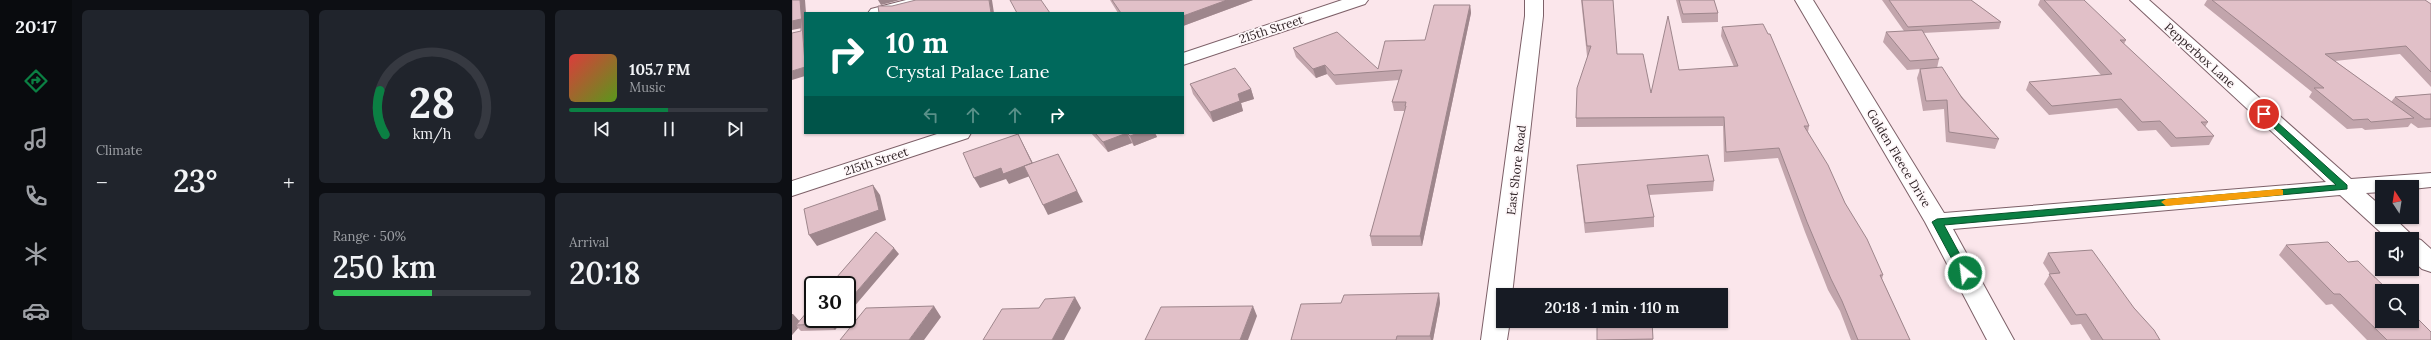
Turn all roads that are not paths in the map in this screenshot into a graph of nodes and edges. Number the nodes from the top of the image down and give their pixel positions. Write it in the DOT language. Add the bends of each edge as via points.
graph roads {
  1 [pos="925,0"];
  2 [pos="1359,0"];
  3 [pos="1534,0"];
  4 [pos="1804,0"];
  5 [pos="2139,0"];
  6 [pos="881,12"];
  7 [pos="1184,59"];
  8 [pos="958,134"];
  9 [pos="2431,180"];
  10 [pos="2344,187"];
  11 [pos="792,189"];
  12 [pos="1937,222"];
  13 [pos="2395,232"];
  14 [pos="2419,252"];
  15 [pos="2431,263"];
  16 [pos="1494,340"];
  17 [pos="2001,340"];
  1 -- 6 [label="street"];
  2 -- 7 [label="street, 215th Street"];
  3 -- 16 [label="street, East Shore Road"];
  4 -- 12 [label="street, Golden Fleece Drive"];
  5 -- 10 [label="street, Pepperbox Lane"];
  8 -- 11 [label="street, 215th Street"];
  9 -- 10 [label="street"];
  10 -- 12 [label="street"];
  10 -- 13 [label="street, Pepperbox Lane"];
  12 -- 17 [label="street, Golden Fleece Drive"];
  14 -- 15 [label="street"];
}
